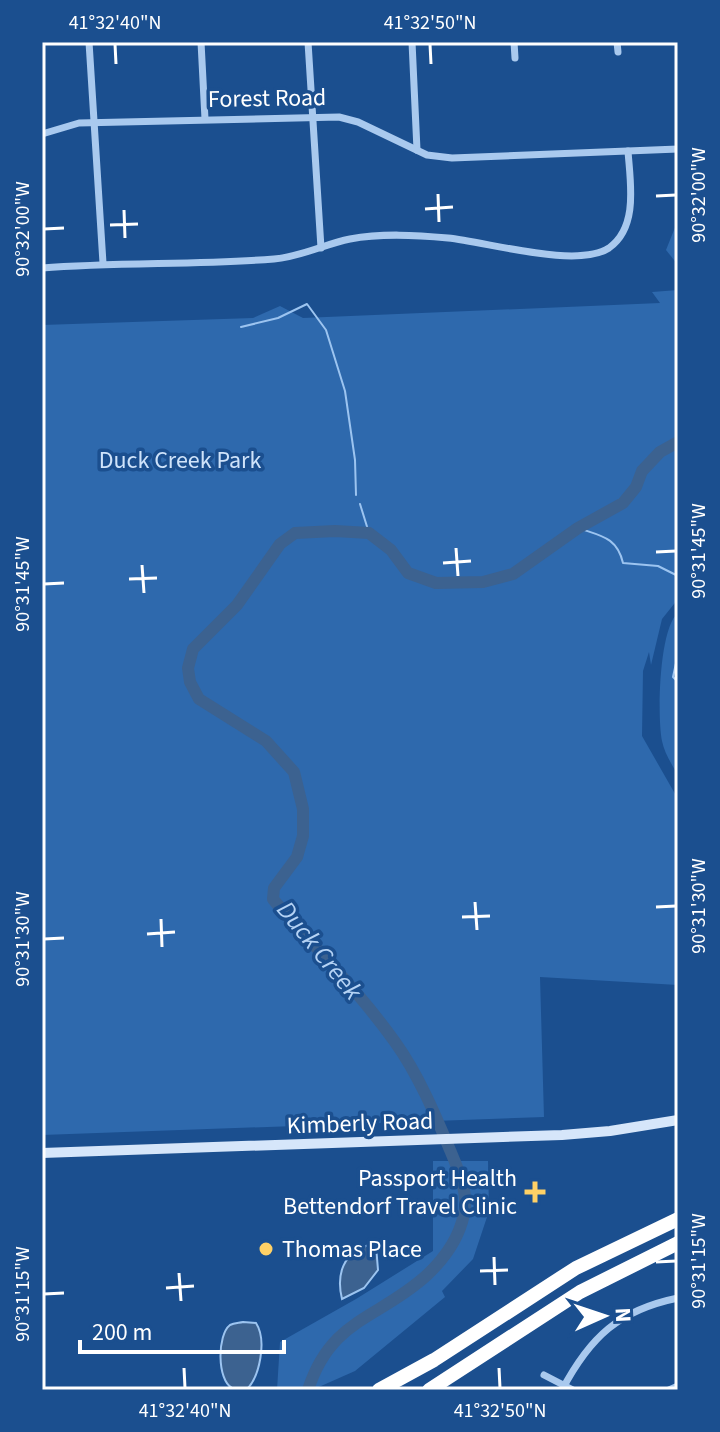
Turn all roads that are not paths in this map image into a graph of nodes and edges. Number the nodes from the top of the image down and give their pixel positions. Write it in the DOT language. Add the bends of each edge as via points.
graph roads {
  1 [pos="89,42"];
  2 [pos="201,42"];
  3 [pos="308,42"];
  4 [pos="412,42"];
  5 [pos="514,42"];
  6 [pos="617,42"];
  7 [pos="618,52"];
  8 [pos="515,58"];
  9 [pos="313,117"];
  10 [pos="205,119"];
  11 [pos="94,122"];
  12 [pos="42,134"];
  13 [pos="678,149"];
  14 [pos="417,150"];
  15 [pos="628,151"];
  16 [pos="321,248"];
  17 [pos="103,263"];
  18 [pos="42,268"];
  19 [pos="678,1120"];
  20 [pos="42,1153"];
  21 [pos="678,1219"];
  22 [pos="678,1243"];
  23 [pos="678,1298"];
  24 [pos="544,1375"];
  25 [pos="678,1386"];
  26 [pos="563,1388"];
  27 [pos="379,1390"];
  28 [pos="429,1390"];
  29 [pos="573,1390"];
  30 [pos="669,1390"];
  1 -- 11 [label="street"];
  2 -- 10 [label="street"];
  3 -- 9 [label="street"];
  4 -- 14 [label="street"];
  5 -- 8 [label="street"];
  6 -- 7 [label="street"];
  9 -- 10 [label="street, Forest Road"];
  9 -- 14 [label="street, Forest Road" via="358,122"];
  9 -- 16 [label="street"];
  10 -- 11 [label="street, Forest Road"];
  11 -- 12 [label="street, Forest Road"];
  11 -- 17 [label="street"];
  13 -- 15 [label="street, Forest Road"];
  14 -- 15 [label="street, Forest Road" via="452,158"];
  15 -- 16 [label="street" via="629,216 612,246 595,255 545,255 400,235 351,239"];
  16 -- 17 [label="street" via="276,259"];
  17 -- 18 [label="street"];
  19 -- 20 [label="main road, Kimberly Road" via="610,1131 474,1139"];
  21 -- 27 [label="highway" via="576,1268"];
  22 -- 28 [label="highway" via="580,1292"];
  23 -- 26 [label="street" via="620,1318 594,1340"];
  24 -- 26 [label="street"];
  25 -- 30 [label="street"];
  26 -- 29 [label="street"];
}
